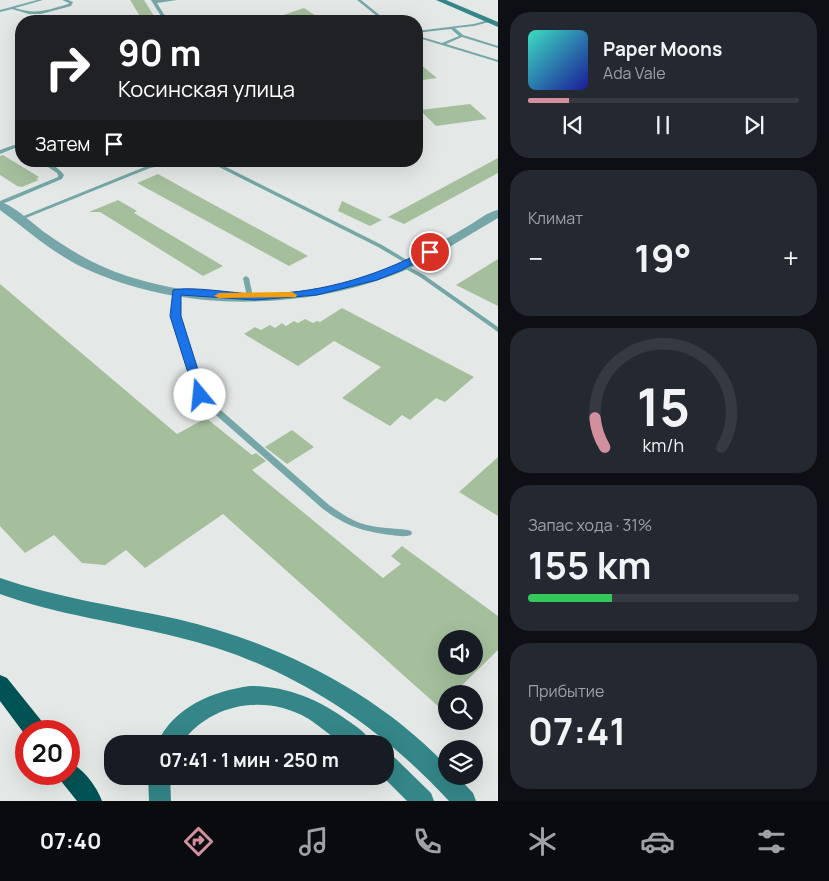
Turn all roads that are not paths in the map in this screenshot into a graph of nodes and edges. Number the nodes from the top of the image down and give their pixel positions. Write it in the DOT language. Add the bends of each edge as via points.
graph roads {
  1 [pos="40,0"];
  2 [pos="64,0"];
  3 [pos="176,0"];
  4 [pos="359,0"];
  5 [pos="440,0"];
  6 [pos="453,0"];
  7 [pos="154,1"];
  8 [pos="12,8"];
  9 [pos="0,11"];
  10 [pos="162,15"];
  11 [pos="378,15"];
  12 [pos="498,19"];
  13 [pos="488,21"];
  14 [pos="498,25"];
  15 [pos="452,28"];
  16 [pos="423,31"];
  17 [pos="462,36"];
  18 [pos="423,38"];
  19 [pos="442,44"];
  20 [pos="498,47"];
  21 [pos="498,61"];
  22 [pos="15,146"];
  23 [pos="0,152"];
  24 [pos="51,167"];
  25 [pos="149,167"];
  26 [pos="220,167"];
  27 [pos="0,204"];
  28 [pos="498,213"];
  29 [pos="19,219"];
  30 [pos="406,264"];
  31 [pos="246,278"];
  32 [pos="176,292"];
  33 [pos="250,296"];
  34 [pos="498,330"];
  35 [pos="408,533"];
  36 [pos="0,586"];
  37 [pos="0,685"];
  38 [pos="27,720"];
  39 [pos="174,735"];
  40 [pos="349,735"];
  41 [pos="394,773"];
  42 [pos="78,785"];
  43 [pos="159,785"];
  44 [pos="417,796"];
  45 [pos="90,801"];
  46 [pos="160,801"];
  47 [pos="465,801"];
  1 -- 8 [label="lane"];
  2 -- 8 [label="lane" via="71,2 70,5 36,15"];
  3 -- 7 [label="lane"];
  4 -- 11 [label="lane"];
  5 -- 13 [label="main road"];
  6 -- 12 [label="main road"];
  7 -- 10 [label="lane"];
  8 -- 9 [label="lane"];
  13 -- 14 [label="main road"];
  13 -- 15 [label="lane"];
  15 -- 16 [label="lane"];
  15 -- 17 [label="lane"];
  17 -- 19 [label="lane"];
  17 -- 20 [label="lane"];
  18 -- 19 [label="lane"];
  19 -- 21 [label="lane"];
  22 -- 23 [label="lane"];
  24 -- 27 [label="lane" via="59,172 60,178"];
  25 -- 29 [label="lane"];
  26 -- 30 [label="lane" via="380,246"];
  27 -- 29 [label="street"];
  28 -- 30 [label="street"];
  29 -- 32 [label="street" via="94,268 136,283"];
  30 -- 33 [label="street" via="374,278 336,288 297,295"];
  30 -- 34 [label="lane"];
  31 -- 33 [label="lane"];
  32 -- 33 [label="street"];
  32 -- 35 [label="lane" via="176,316 204,400 348,523 367,529"];
  36 -- 47 [label="main road" via="47,602 187,630 272,658 327,685 369,712 434,768"];
  37 -- 38 [label="highway"];
  39 -- 40 [label="main road" via="198,713 228,699 248,696 281,698 297,703"];
  41 -- 44 [label="main road"];
  42 -- 45 [label="highway"];
  43 -- 46 [label="main road"];
}
